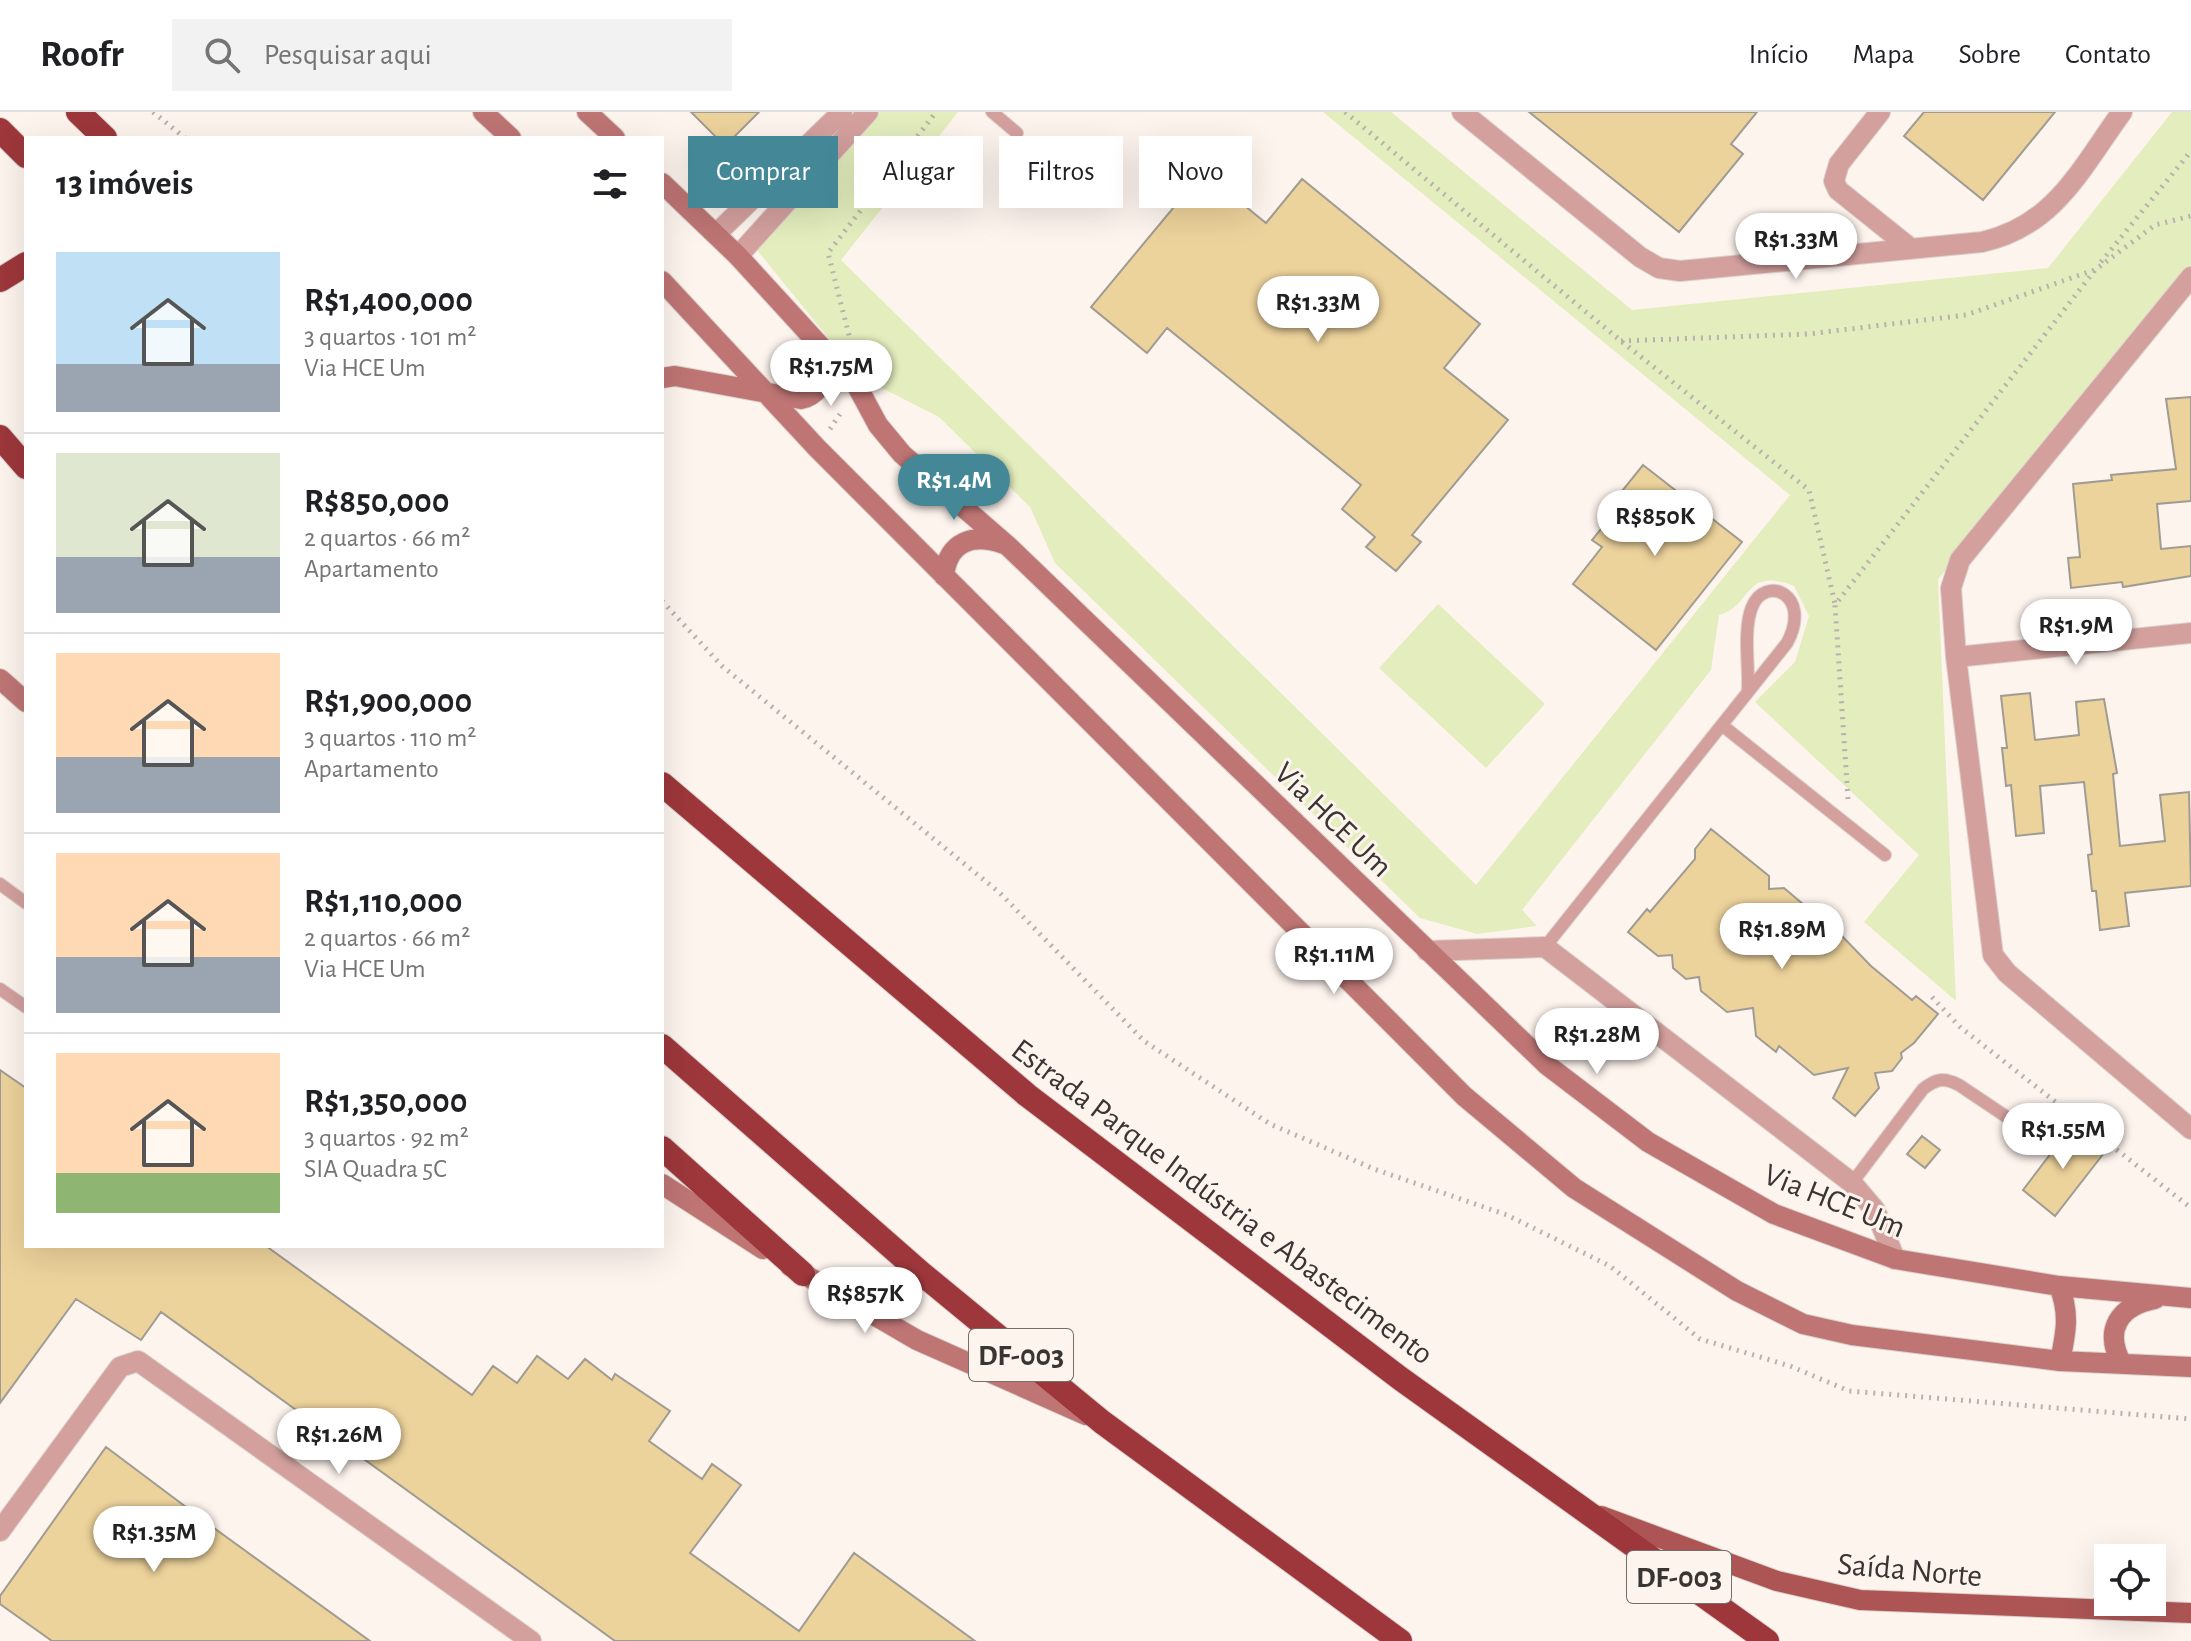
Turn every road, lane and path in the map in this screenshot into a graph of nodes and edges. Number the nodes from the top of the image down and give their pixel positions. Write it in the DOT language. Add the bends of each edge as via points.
graph roads {
  1 [pos="78,112"];
  2 [pos="153,112"];
  3 [pos="483,112"];
  4 [pos="587,112"];
  5 [pos="842,112"];
  6 [pos="868,112"];
  7 [pos="936,112"];
  8 [pos="992,112"];
  9 [pos="1345,112"];
  10 [pos="1462,112"];
  11 [pos="1880,112"];
  12 [pos="2122,112"];
  13 [pos="0,130"];
  14 [pos="1017,133"];
  15 [pos="103,136"];
  16 [pos="183,136"];
  17 [pos="509,136"];
  18 [pos="613,136"];
  19 [pos="2191,151"];
  20 [pos="24,154"];
  21 [pos="664,185"];
  22 [pos="2191,216"];
  23 [pos="716,234"];
  24 [pos="1909,247"];
  25 [pos="738,256"];
  26 [pos="24,265"];
  27 [pos="2095,270"];
  28 [pos="2191,277"];
  29 [pos="0,280"];
  30 [pos="664,283"];
  31 [pos="1621,341"];
  32 [pos="833,359"];
  33 [pos="664,378"];
  34 [pos="857,386"];
  35 [pos="771,395"];
  36 [pos="0,437"];
  37 [pos="817,448"];
  38 [pos="0,454"];
  39 [pos="24,465"];
  40 [pos="24,466"];
  41 [pos="1008,546"];
  42 [pos="944,576"];
  43 [pos="664,603"];
  44 [pos="1835,605"];
  45 [pos="2191,633"];
  46 [pos="1956,657"];
  47 [pos="0,679"];
  48 [pos="1748,689"];
  49 [pos="24,700"];
  50 [pos="1723,726"];
  51 [pos="664,786"];
  52 [pos="1849,828"];
  53 [pos="1885,855"];
  54 [pos="0,884"];
  55 [pos="24,902"];
  56 [pos="1545,947"];
  57 [pos="1427,951"];
  58 [pos="0,989"];
  59 [pos="1932,997"];
  60 [pos="24,1006"];
  61 [pos="664,1048"];
  62 [pos="2191,1129"];
  63 [pos="2044,1142"];
  64 [pos="664,1150"];
  65 [pos="1852,1183"];
  66 [pos="664,1185"];
  67 [pos="2191,1208"];
  68 [pos="1895,1259"];
  69 [pos="803,1274"];
  70 [pos="2059,1286"];
  71 [pos="2181,1297"];
  72 [pos="2060,1361"];
  73 [pos="2122,1364"];
  74 [pos="2191,1367"];
  75 [pos="2191,1419"];
  76 [pos="1102,1422"];
  77 [pos="1590,1512"];
  78 [pos="0,1531"];
  79 [pos="2191,1613"];
  80 [pos="531,1641"];
  81 [pos="1400,1641"];
  82 [pos="1767,1641"];
  1 -- 15 [label="highway"];
  2 -- 16 [label="path"];
  3 -- 17 [label="main road"];
  4 -- 18 [label="main road"];
  5 -- 23 [label="street"];
  6 -- 25 [label="street"];
  7 -- 34 [label="path" via="828,253 860,377"];
  8 -- 14 [label="lane"];
  9 -- 31 [label="path"];
  10 -- 24 [label="street" via="1659,268 1680,271"];
  11 -- 24 [label="street" via="1839,164 1834,181 1838,190"];
  12 -- 24 [label="street" via="2038,220 2011,236"];
  13 -- 20 [label="highway"];
  19 -- 27 [label="path"];
  21 -- 23 [label="main road, Via HCE Um"];
  22 -- 27 [label="path" via="2155,225"];
  23 -- 25 [label="main road, Via HCE Um"];
  25 -- 32 [label="main road, Via HCE Um"];
  26 -- 29 [label="highway"];
  27 -- 31 [label="path" via="1966,315 1808,334"];
  27 -- 44 [label="path"];
  28 -- 46 [label="street" via="1960,560 1951,588"];
  30 -- 35 [label="main road"];
  31 -- 44 [label="path" via="1809,490"];
  32 -- 34 [label="main road, Via HCE Um"];
  32 -- 35 [label="main road" via="812,397"];
  33 -- 35 [label="main road"];
  34 -- 37 [label="path"];
  34 -- 41 [label="main road, Via HCE Um" via="878,425 902,454"];
  35 -- 37 [label="main road"];
  36 -- 39 [label="highway"];
  37 -- 42 [label="main road"];
  38 -- 40 [label="main road"];
  41 -- 42 [label="main road" via="970,538 951,553"];
  41 -- 57 [label="main road, Via HCE Um"];
  42 -- 72 [label="main road" via="1464,1096 1574,1188 1737,1291 1803,1324"];
  43 -- 75 [label="path" via="722,666 1000,893 1144,1041 1270,1124 1374,1169 1507,1215 1610,1266 1700,1339 1790,1366 1849,1391"];
  44 -- 52 [label="path"];
  45 -- 46 [label="street"];
  46 -- 62 [label="street" via="1993,955 2007,973"];
  47 -- 49 [label="main road"];
  48 -- 48 [label="lane" via="1796,625 1788,596 1776,591 1762,594 1752,604"];
  48 -- 50 [label="lane"];
  50 -- 52 [label="lane"];
  50 -- 56 [label="lane"];
  51 -- 77 [label="highway, Estrada Parque Indústria e Abastecimento / DF-003" via="1027,1095 1401,1379"];
  52 -- 53 [label="lane"];
  54 -- 55 [label="lane"];
  56 -- 57 [label="street"];
  56 -- 65 [label="street"];
  57 -- 68 [label="main road, Via HCE Um" via="1547,1065 1648,1142 1774,1214"];
  58 -- 60 [label="lane"];
  59 -- 67 [label="path" via="1960,1027"];
  61 -- 76 [label="highway, DF-003" via="921,1273"];
  63 -- 65 [label="lane" via="1959,1085 1935,1080"];
  64 -- 69 [label="highway"];
  65 -- 68 [label="street" via="1875,1210"];
  66 -- 69 [label="main road"];
  68 -- 70 [label="main road, Via HCE Um"];
  69 -- 76 [label="main road" via="917,1340"];
  70 -- 71 [label="main road, Via HCE Um"];
  70 -- 72 [label="main road" via="2067,1305"];
  71 -- 73 [label="main road" via="2136,1302 2120,1314 2114,1350"];
  72 -- 73 [label="main road"];
  73 -- 74 [label="main road"];
  76 -- 81 [label="highway, DF-003"];
  77 -- 79 [label="main road, Saída Norte" via="1777,1581 1860,1600"];
  77 -- 82 [label="highway, Estrada Parque Indústria e Abastecimento / DF-003"];
  78 -- 80 [label="street" via="120,1367 130,1361 147,1365"];
}
